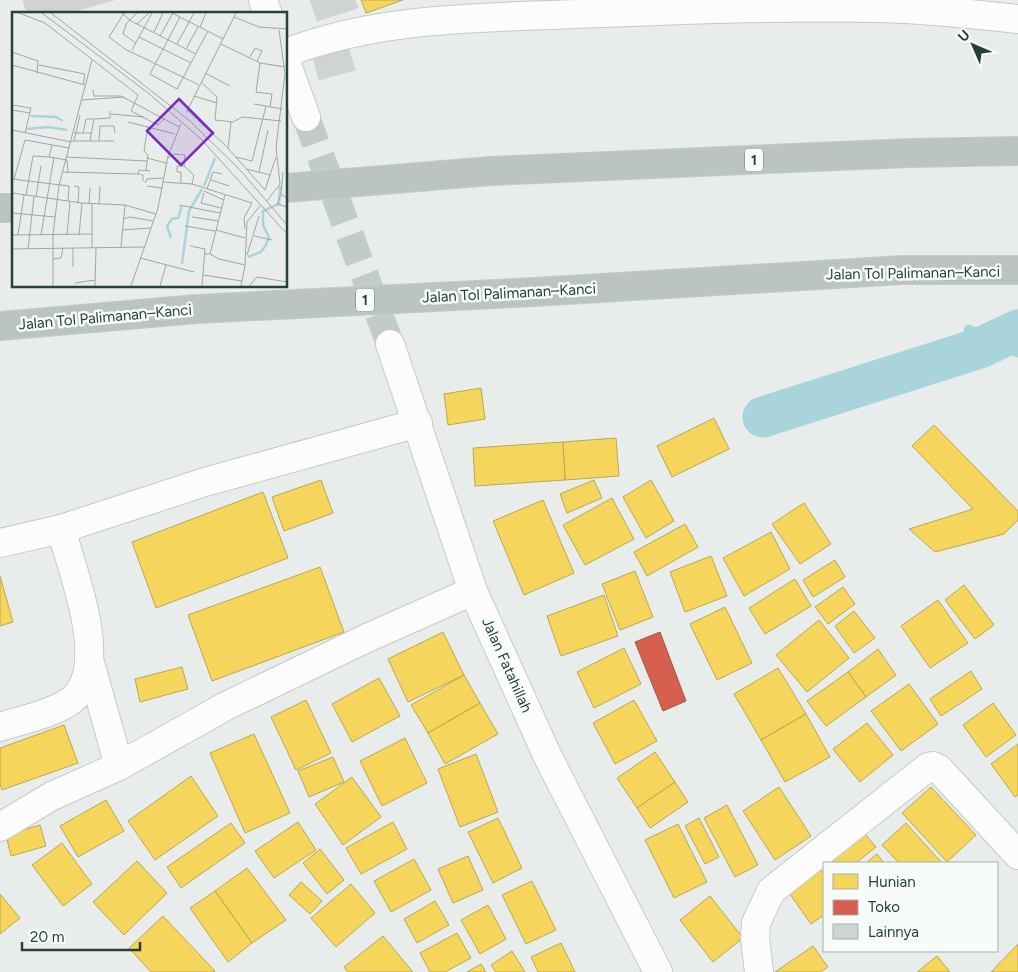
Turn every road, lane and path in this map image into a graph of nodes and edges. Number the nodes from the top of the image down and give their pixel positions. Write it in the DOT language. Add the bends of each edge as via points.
graph roads {
  1 [pos="263,0"];
  2 [pos="267,12"];
  3 [pos="1018,19"];
  4 [pos="288,52"];
  5 [pos="288,68"];
  6 [pos="306,117"];
  7 [pos="1018,151"];
  8 [pos="288,188"];
  9 [pos="1018,270"];
  10 [pos="0,326"];
  11 [pos="390,344"];
  12 [pos="418,423"];
  13 [pos="61,529"];
  14 [pos="0,543"];
  15 [pos="473,591"];
  16 [pos="90,659"];
  17 [pos="0,727"];
  18 [pos="119,766"];
  19 [pos="0,827"];
  20 [pos="1018,855"];
  21 [pos="658,972"];
  22 [pos="759,972"];
  1 -- 2 [label="street"];
  3 -- 4 [label="street" via="880,8 714,8 492,16 355,32"];
  5 -- 6 [label="street"];
  7 -- 8 [label="highway, 1, bridge" via="491,171"];
  9 -- 10 [label="highway, Jalan Tol Palimanan–Kanci / 1, bridge" via="903,270 197,309"];
  11 -- 12 [label="street, Jalan Fatahillah"];
  12 -- 13 [label="street" via="204,482"];
  12 -- 15 [label="street, Jalan Fatahillah"];
  13 -- 14 [label="street"];
  13 -- 16 [label="street" via="83,608"];
  15 -- 18 [label="street" via="226,706"];
  15 -- 21 [label="street, Jalan Fatahillah" via="548,757"];
  16 -- 17 [label="street" via="77,695 54,710"];
  16 -- 18 [label="street"];
  18 -- 19 [label="street" via="52,796"];
  20 -- 22 [label="street" via="943,773 933,766 928,767 771,891 756,923"];
}
